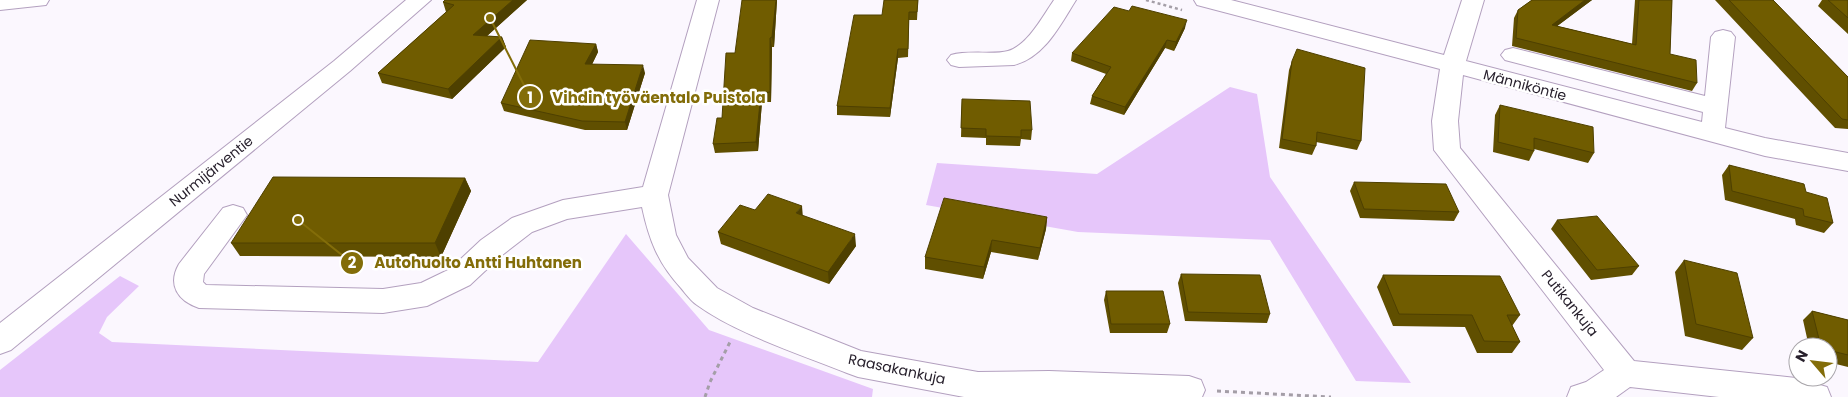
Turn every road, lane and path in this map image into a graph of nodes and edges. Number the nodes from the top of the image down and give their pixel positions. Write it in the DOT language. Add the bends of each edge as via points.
graph roads {
  1 [pos="38,0"];
  2 [pos="420,0"];
  3 [pos="708,0"];
  4 [pos="1065,0"];
  5 [pos="1205,0"];
  6 [pos="1472,0"];
  7 [pos="0,3"];
  8 [pos="1723,37"];
  9 [pos="1513,55"];
  10 [pos="959,60"];
  11 [pos="1452,66"];
  12 [pos="1716,107"];
  13 [pos="1713,134"];
  14 [pos="1848,162"];
  15 [pos="654,195"];
  16 [pos="233,215"];
  17 [pos="742,317"];
  18 [pos="0,341"];
  19 [pos="1625,373"];
  20 [pos="1189,390"];
  21 [pos="705,397"];
  22 [pos="1330,397"];
  23 [pos="1583,397"];
  24 [pos="1815,397"];
  1 -- 7 [label="street"];
  2 -- 18 [label="street, Nurmijärventie"];
  3 -- 15 [label="street, Raasakankuja"];
  4 -- 10 [label="street" via="1037,42 1014,58"];
  5 -- 11 [label="street, Männiköntie"];
  6 -- 11 [label="street, Putikankuja"];
  8 -- 12 [label="street"];
  9 -- 12 [label="street"];
  11 -- 13 [label="street, Männiköntie"];
  11 -- 19 [label="street, Putikankuja" via="1445,121 1447,150"];
  12 -- 13 [label="street"];
  13 -- 14 [label="street, Männiköntie"];
  15 -- 16 [label="street" via="563,210 522,226 460,277 427,294 383,301 199,296 188,286 189,272"];
  15 -- 17 [label="street, Raasakankuja" via="662,235 677,265 706,296"];
  17 -- 20 [label="street, Raasakankuja" via="858,364 978,386"];
  17 -- 21 [label="path"];
  19 -- 23 [label="street" via="1595,394"];
  19 -- 24 [label="street" via="1796,392"];
  20 -- 22 [label="path"];
}
